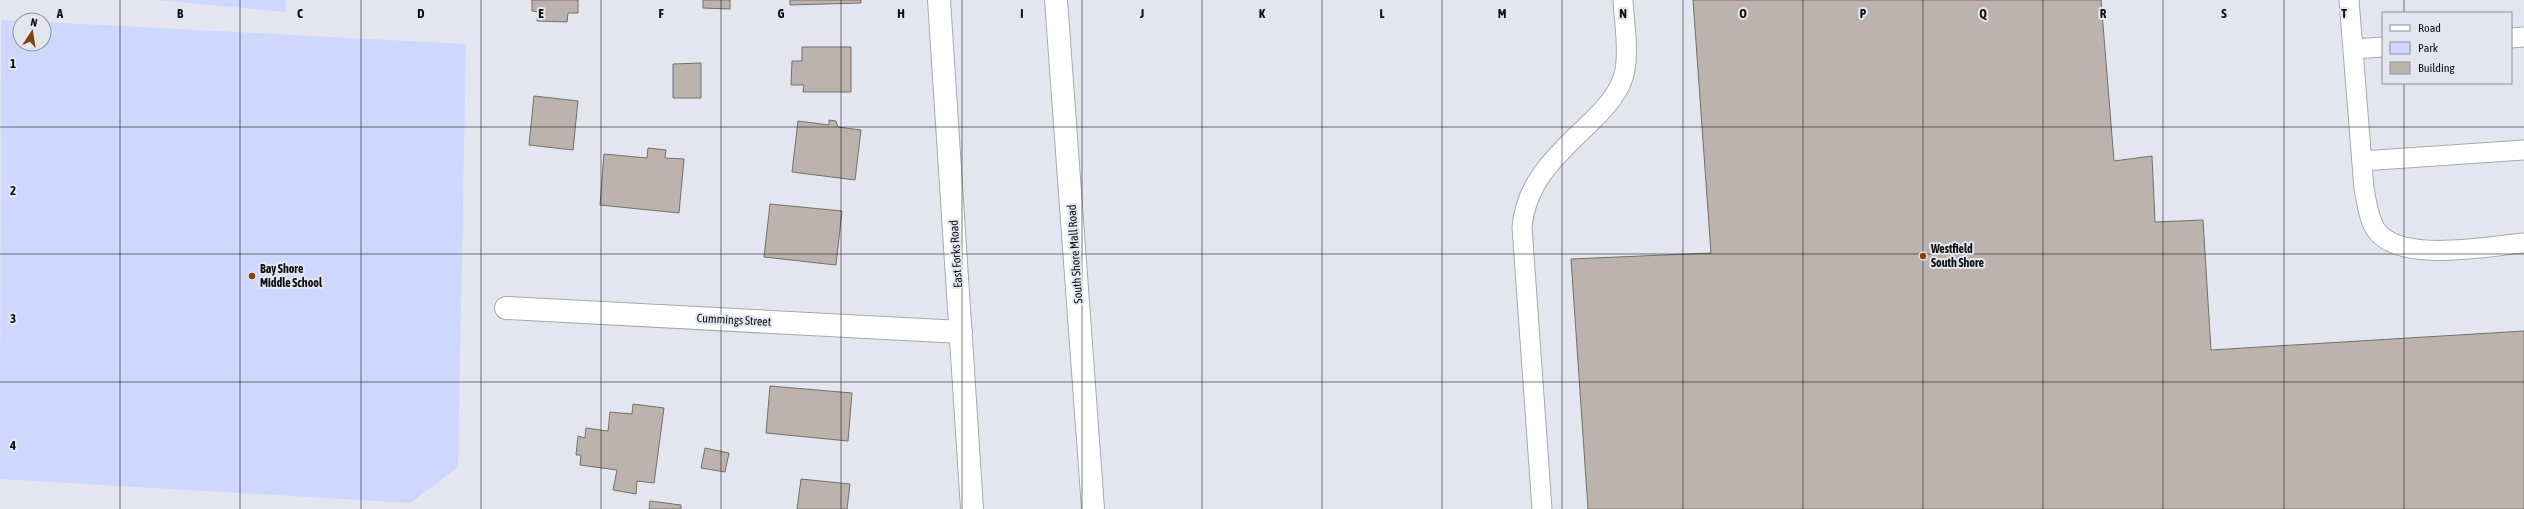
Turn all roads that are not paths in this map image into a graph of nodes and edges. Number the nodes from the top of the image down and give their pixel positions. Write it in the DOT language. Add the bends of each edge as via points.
graph roads {
  1 [pos="939,0"];
  2 [pos="1056,0"];
  3 [pos="1623,0"];
  4 [pos="2349,0"];
  5 [pos="2524,37"];
  6 [pos="2512,38"];
  7 [pos="2382,47"];
  8 [pos="2353,49"];
  9 [pos="2524,150"];
  10 [pos="2362,161"];
  11 [pos="2524,243"];
  12 [pos="506,308"];
  13 [pos="961,332"];
  14 [pos="972,509"];
  15 [pos="1093,509"];
  16 [pos="1542,509"];
  1 -- 13 [label="street, East Forks Road"];
  2 -- 15 [label="street, South Shore Mall Road"];
  3 -- 16 [label="lane" via="1626,57 1622,82 1608,105 1543,172 1533,186 1523,213"];
  4 -- 8 [label="lane"];
  5 -- 6 [label="lane"];
  7 -- 8 [label="lane"];
  8 -- 10 [label="lane"];
  9 -- 10 [label="lane"];
  10 -- 11 [label="lane" via="2369,215 2376,230 2392,244 2424,251"];
  12 -- 13 [label="street, Cummings Street"];
  13 -- 14 [label="street, East Forks Road"];
}
